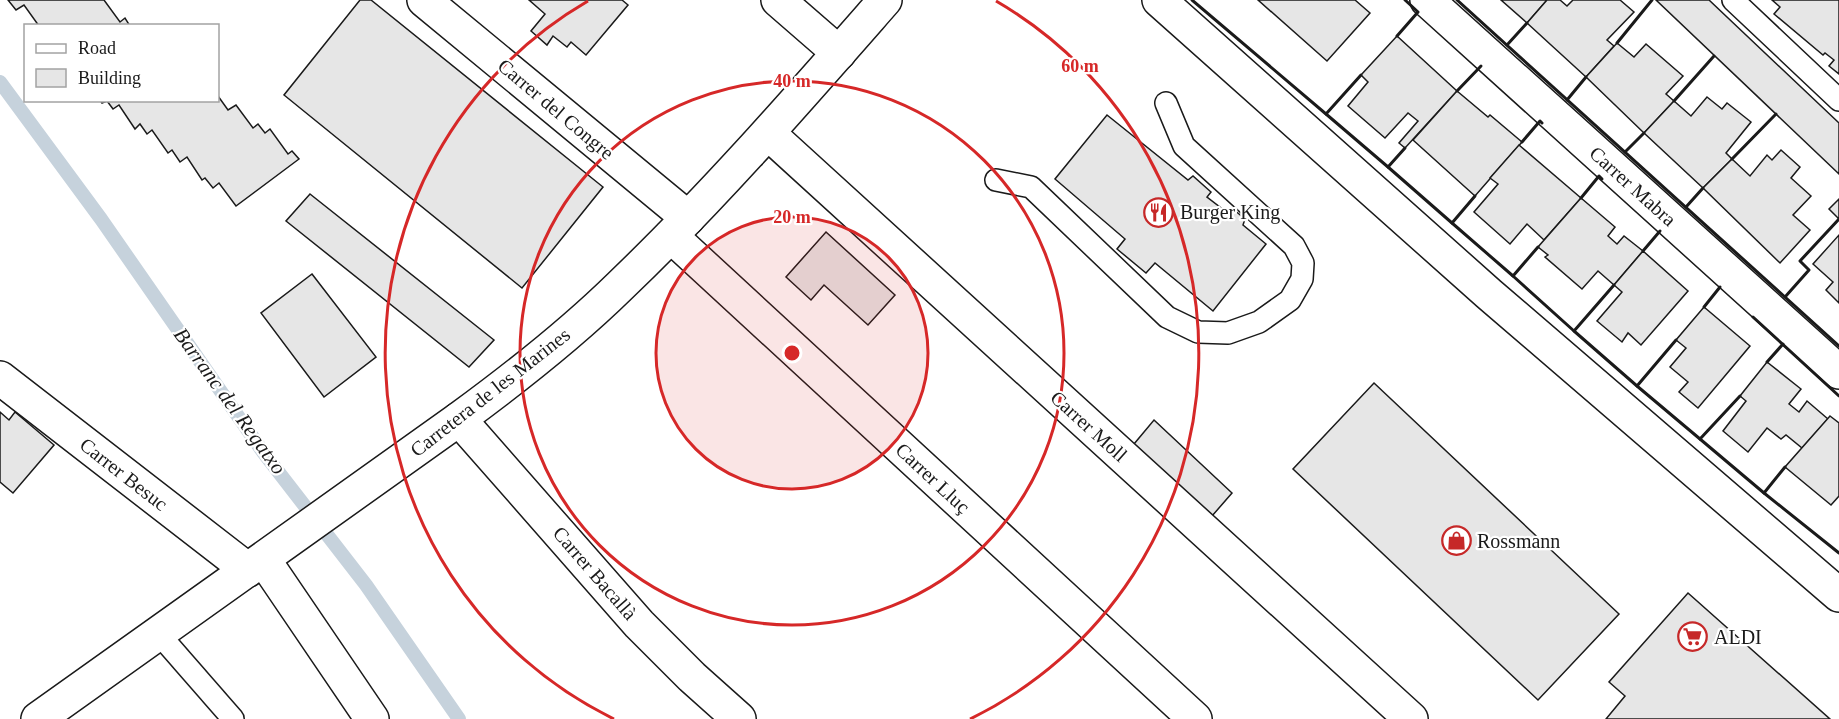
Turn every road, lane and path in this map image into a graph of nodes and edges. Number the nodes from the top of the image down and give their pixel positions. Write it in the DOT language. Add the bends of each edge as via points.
graph roads {
  1 [pos="423,0"];
  2 [pos="778,0"];
  3 [pos="885,0"];
  4 [pos="1159,0"];
  5 [pos="1427,0"];
  6 [pos="1732,0"];
  7 [pos="839,53"];
  8 [pos="1839,100"];
  9 [pos="1166,103"];
  10 [pos="768,132"];
  11 [pos="996,180"];
  12 [pos="679,227"];
  13 [pos="1839,372"];
  14 [pos="0,378"];
  15 [pos="459,420"];
  16 [pos="266,558"];
  17 [pos="1839,596"];
  18 [pos="158,633"];
  19 [pos="38,719"];
  20 [pos="232,719"];
  21 [pos="372,719"];
  22 [pos="739,719"];
  23 [pos="1195,719"];
  24 [pos="1411,719"];
  1 -- 12 [label="street, Carrer del Congre"];
  2 -- 7 [label="street"];
  3 -- 7 [label="street, Carretera de les Marines"];
  4 -- 17 [label="street"];
  5 -- 13 [label="street, Carrer Mabra"];
  6 -- 8 [label="lane"];
  7 -- 10 [label="street, Carretera de les Marines"];
  9 -- 11 [label="lane" via="1184,146 1294,246 1303,263 1302,279 1290,300 1258,322 1228,333 1198,332 1167,317 1030,188"];
  10 -- 12 [label="street, Carretera de les Marines"];
  10 -- 24 [label="street, Carrer Moll"];
  12 -- 15 [label="street, Carretera de les Marines" via="569,333"];
  12 -- 23 [label="street, Carrer Lluç"];
  14 -- 16 [label="street, Carrer Besuc"];
  15 -- 16 [label="street, Carretera de les Marines"];
  15 -- 22 [label="street, Carrer Bacallà" via="639,624"];
  16 -- 18 [label="street, Carretera de les Marines"];
  16 -- 21 [label="street, Carrer Besuc"];
  18 -- 19 [label="street, Carretera de les Marines"];
  18 -- 20 [label="lane"];
}
